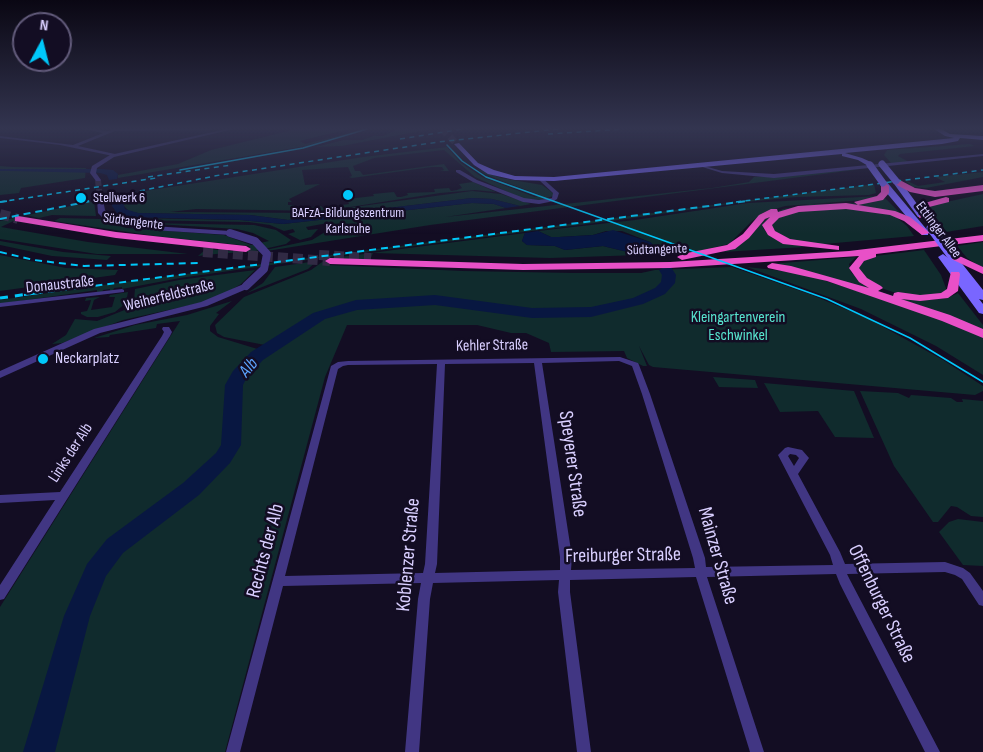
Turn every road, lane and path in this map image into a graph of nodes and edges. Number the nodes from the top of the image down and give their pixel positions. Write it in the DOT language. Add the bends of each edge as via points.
graph roads {
  1 [pos="98,164"];
  2 [pos="476,164"];
  3 [pos="719,164"];
  4 [pos="883,164"];
  5 [pos="892,164"];
  6 [pos="870,165"];
  7 [pos="701,166"];
  8 [pos="458,171"];
  9 [pos="98,180"];
  10 [pos="541,180"];
  11 [pos="896,181"];
  12 [pos="884,185"];
  13 [pos="983,190"];
  14 [pos="100,200"];
  15 [pos="922,216"];
  16 [pos="924,230"];
  17 [pos="983,231"];
  18 [pos="983,238"];
  19 [pos="837,248"];
  20 [pos="246,249"];
  21 [pos="897,249"];
  22 [pos="203,252"];
  23 [pos="947,256"];
  24 [pos="371,258"];
  25 [pos="673,259"];
  26 [pos="330,261"];
  27 [pos="719,263"];
  28 [pos="983,271"];
  29 [pos="955,274"];
  30 [pos="122,291"];
  31 [pos="983,297"];
  32 [pos="0,306"];
  33 [pos="983,311"];
  34 [pos="165,329"];
  35 [pos="983,334"];
  36 [pos="538,360"];
  37 [pos="441,362"];
  38 [pos="341,364"];
  39 [pos="638,371"];
  40 [pos="0,375"];
  41 [pos="793,474"];
  42 [pos="63,496"];
  43 [pos="0,499"];
  44 [pos="842,569"];
  45 [pos="702,572"];
  46 [pos="566,575"];
  47 [pos="428,578"];
  48 [pos="278,581"];
  49 [pos="0,595"];
  50 [pos="983,601"];
  51 [pos="233,752"];
  52 [pos="412,752"];
  53 [pos="584,752"];
  54 [pos="757,752"];
  55 [pos="933,752"];
  1 -- 9 [label="street" via="94,170"];
  2 -- 10 [label="main road" via="514,178"];
  3 -- 7 [label="main road"];
  4 -- 11 [label="main road, Ettlinger Allee, bridge"];
  5 -- 7 [label="street" via="774,176 722,172"];
  6 -- 12 [label="main road, Ettlinger Allee, bridge"];
  7 -- 10 [label="main road"];
  8 -- 10 [label="street" via="523,200 554,199 556,193"];
  11 -- 13 [label="highway" via="913,190 935,194"];
  11 -- 15 [label="main road, Ettlinger Allee"];
  12 -- 16 [label="main road, Ettlinger Allee"];
  12 -- 25 [label="highway" via="884,196 876,200 810,203 780,209 762,217 731,247"];
  13 -- 15 [label="highway" via="927,204"];
  14 -- 40 [label="street, Weiherfeldstraße, bridge" via="105,215 125,224 230,233 255,241 267,254 264,269 246,286 204,304 97,331"];
  15 -- 16 [label="main road, Ettlinger Allee"];
  16 -- 19 [label="highway" via="892,213 846,206 798,209 776,216 767,225 771,233 787,242"];
  16 -- 23 [label="main road, Ettlinger Allee"];
  17 -- 19 [label="highway, Südtangente"];
  18 -- 21 [label="highway, Südtangente"];
  19 -- 25 [label="highway, Südtangente"];
  20 -- 22 [label="highway, Südtangente" via="12,221 96,239"];
  21 -- 27 [label="highway, Südtangente"];
  21 -- 29 [label="highway" via="860,259 854,268 857,274 884,291 932,298 952,291"];
  23 -- 28 [label="highway"];
  23 -- 29 [label="main road, Ettlinger Allee"];
  23 -- 31 [label="main road, Ettlinger Allee"];
  24 -- 25 [label="highway, Südtangente"];
  26 -- 27 [label="highway, Südtangente" via="523,267"];
  27 -- 35 [label="highway" via="811,273"];
  29 -- 33 [label="main road, Ettlinger Allee"];
  30 -- 32 [label="street, Donaustraße"];
  34 -- 42 [label="street, Links der Alb" via="166,336"];
  36 -- 37 [label="street, Kehler Straße"];
  36 -- 39 [label="street, Kehler Straße" via="620,359 630,361"];
  36 -- 46 [label="street, Speyerer Straße"];
  37 -- 38 [label="street, Kehler Straße"];
  37 -- 47 [label="street, Koblenzer Straße"];
  38 -- 48 [label="street, Rechts der Alb" via="332,374"];
  39 -- 45 [label="street, Mainzer Straße"];
  41 -- 44 [label="street, Offenburger Straße"];
  42 -- 43 [label="street"];
  42 -- 49 [label="street, Links der Alb"];
  44 -- 45 [label="street, Freiburger Straße"];
  44 -- 50 [label="street, Freiburger Straße" via="945,567 966,576"];
  44 -- 55 [label="street, Offenburger Straße" via="844,581"];
  45 -- 46 [label="street, Freiburger Straße"];
  45 -- 54 [label="street, Mainzer Straße"];
  46 -- 47 [label="street, Freiburger Straße"];
  46 -- 53 [label="street, Speyerer Straße" via="564,592"];
  47 -- 48 [label="street, Freiburger Straße"];
  47 -- 52 [label="street, Koblenzer Straße"];
  48 -- 51 [label="street, Rechts der Alb"];
}
